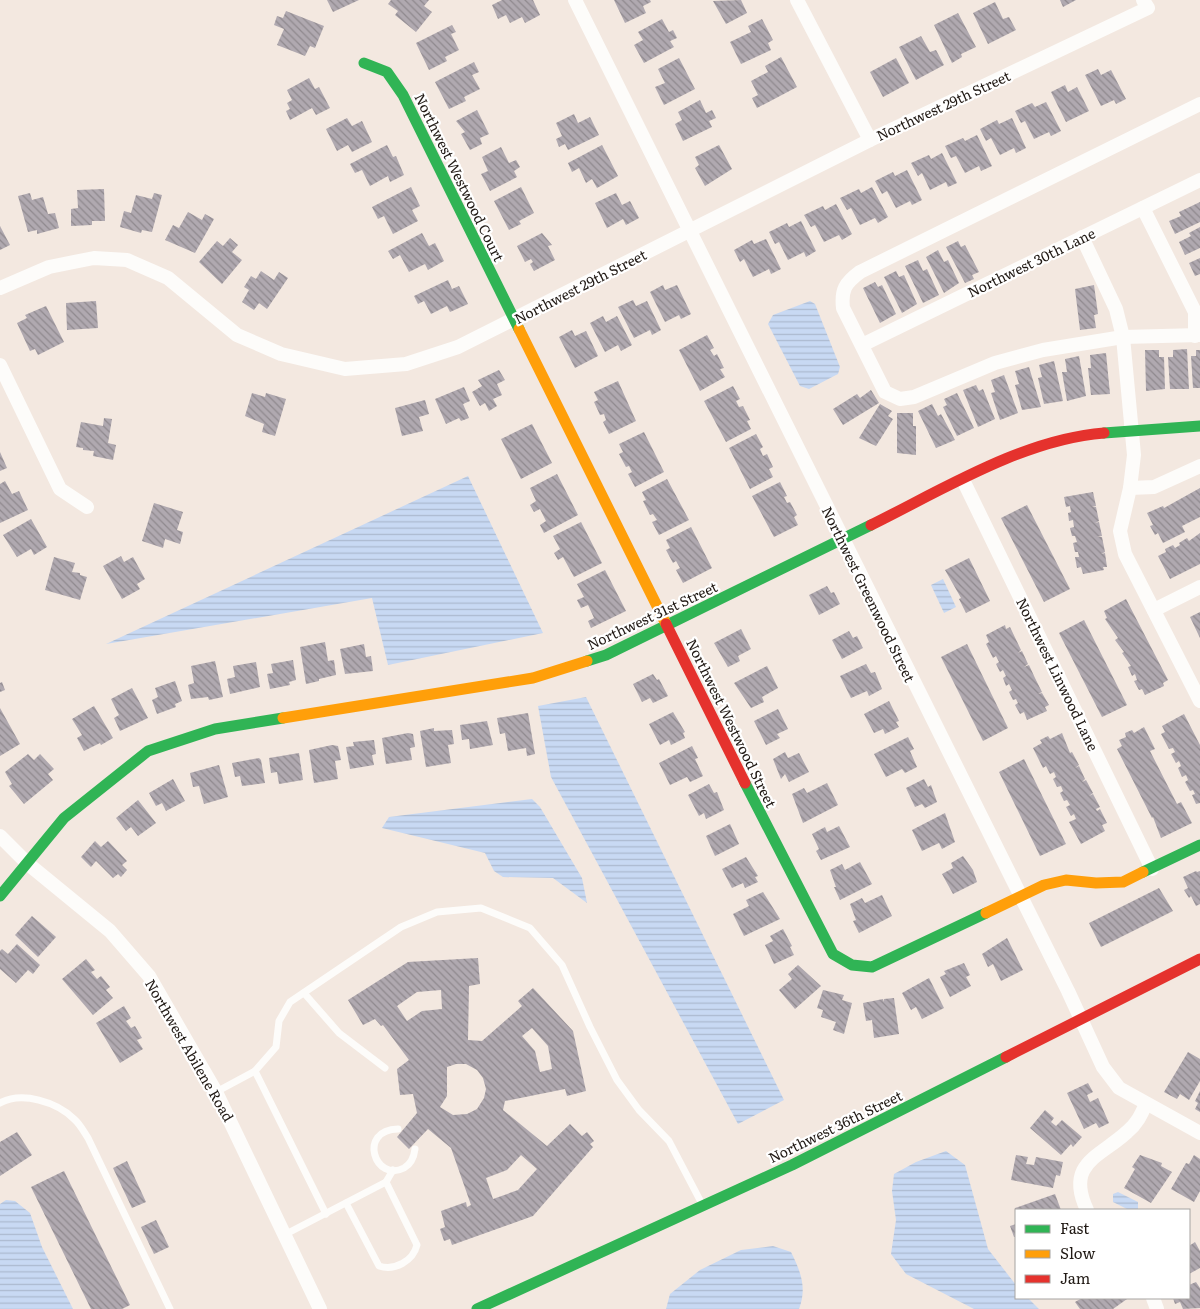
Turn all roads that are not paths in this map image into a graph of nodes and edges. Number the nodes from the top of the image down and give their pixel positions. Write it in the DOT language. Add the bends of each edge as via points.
graph roads {
  1 [pos="575,0"];
  2 [pos="797,0"];
  3 [pos="1146,4"];
  4 [pos="364,63"];
  5 [pos="1200,104"];
  6 [pos="870,140"];
  7 [pos="1200,180"];
  8 [pos="1143,208"];
  9 [pos="689,231"];
  10 [pos="1082,237"];
  11 [pos="0,288"];
  12 [pos="514,319"];
  13 [pos="1198,336"];
  14 [pos="1123,337"];
  15 [pos="862,345"];
  16 [pos="0,365"];
  17 [pos="1200,426"];
  18 [pos="1132,430"];
  19 [pos="1200,466"];
  20 [pos="964,480"];
  21 [pos="1130,488"];
  22 [pos="87,507"];
  23 [pos="843,540"];
  24 [pos="1200,587"];
  25 [pos="1154,610"];
  26 [pos="668,627"];
  27 [pos="1200,701"];
  28 [pos="0,836"];
  29 [pos="1200,845"];
  30 [pos="27,863"];
  31 [pos="1152,869"];
  32 [pos="0,896"];
  33 [pos="1020,896"];
  34 [pos="1200,960"];
  35 [pos="304,993"];
  36 [pos="1082,1020"];
  37 [pos="385,1068"];
  38 [pos="254,1071"];
  39 [pos="216,1092"];
  40 [pos="0,1103"];
  41 [pos="1146,1104"];
  42 [pos="398,1130"];
  43 [pos="1200,1133"];
  44 [pos="415,1149"];
  45 [pos="393,1170"];
  46 [pos="386,1182"];
  47 [pos="346,1203"];
  48 [pos="704,1207"];
  49 [pos="1088,1209"];
  50 [pos="326,1214"];
  51 [pos="286,1234"];
  52 [pos="170,1309"];
  53 [pos="320,1309"];
  54 [pos="478,1309"];
  1 -- 9 [label="street, Northwest Greenwood Street"];
  2 -- 6 [label="street"];
  3 -- 6 [label="street, Northwest 29th Street"];
  4 -- 12 [label="street, Northwest Westwood Court" via="387,72 403,95"];
  5 -- 15 [label="street" via="860,272 848,281 841,294 843,308"];
  6 -- 9 [label="street, Northwest 29th Street"];
  7 -- 8 [label="street, Northwest 30th Lane"];
  8 -- 10 [label="street, Northwest 30th Lane"];
  8 -- 13 [label="street" via="1195,312"];
  9 -- 12 [label="street, Northwest 29th Street"];
  9 -- 23 [label="street, Northwest Greenwood Street"];
  10 -- 14 [label="street" via="1116,309"];
  10 -- 15 [label="street, Northwest 30th Lane"];
  11 -- 12 [label="street, Northwest 29th Street" via="50,267 94,258 127,260 168,278 237,335 281,354 345,369 406,364 458,347"];
  12 -- 26 [label="street, Northwest Westwood Street"];
  13 -- 14 [label="street"];
  14 -- 15 [label="street" via="1043,350 995,363 914,397 900,399 885,392"];
  14 -- 18 [label="street"];
  16 -- 22 [label="street" via="60,489"];
  17 -- 18 [label="street, Northwest 31st Street"];
  18 -- 20 [label="street, Northwest 31st Street" via="1091,434 1049,444 1000,462"];
  18 -- 21 [label="street" via="1134,455"];
  19 -- 21 [label="street" via="1154,487"];
  20 -- 23 [label="street, Northwest 31st Street"];
  20 -- 31 [label="street, Northwest Linwood Lane"];
  21 -- 25 [label="street" via="1120,531 1125,554"];
  23 -- 26 [label="street, Northwest 31st Street"];
  23 -- 33 [label="street, Northwest Greenwood Street"];
  24 -- 25 [label="street"];
  25 -- 27 [label="street"];
  26 -- 30 [label="street, Northwest 31st Street" via="606,655 533,678 215,729 148,751 64,818"];
  26 -- 33 [label="street, Northwest Westwood Street" via="833,954 852,965 872,967"];
  28 -- 30 [label="street, Northwest Abilene Road"];
  29 -- 31 [label="street, Northwest Westwood Street"];
  30 -- 32 [label="street, Northwest 31st Street"];
  30 -- 39 [label="street, Northwest Abilene Road" via="110,931 149,976"];
  31 -- 33 [label="street, Northwest Westwood Street" via="1123,882 1066,880 1044,885"];
  33 -- 36 [label="street, Northwest Greenwood Street"];
  34 -- 36 [label="street, Northwest 36th Street"];
  35 -- 37 [label="lane" via="339,1033"];
  35 -- 38 [label="lane" via="290,1002 279,1021 276,1047"];
  35 -- 48 [label="lane" via="400,927 437,912 481,908 530,928 562,965 617,1080 639,1110 669,1141"];
  36 -- 41 [label="street" via="1103,1067 1119,1088"];
  36 -- 48 [label="street, Northwest 36th Street"];
  38 -- 39 [label="lane"];
  38 -- 50 [label="lane"];
  39 -- 51 [label="street, Northwest Abilene Road"];
  40 -- 52 [label="lane" via="35,1098 74,1119 88,1138"];
  41 -- 43 [label="street"];
  41 -- 49 [label="street" via="1139,1120 1127,1133 1094,1155 1085,1169 1080,1182 1081,1195"];
  42 -- 45 [label="lane" via="385,1132 374,1148 376,1160"];
  44 -- 45 [label="lane" via="411,1162 400,1170"];
  45 -- 46 [label="lane"];
  46 -- 47 [label="lane"];
  46 -- 47 [label="lane" via="417,1245 415,1253 404,1262 393,1267 379,1266"];
  47 -- 50 [label="lane"];
  48 -- 54 [label="street, Northwest 36th Street"];
  50 -- 51 [label="lane"];
  51 -- 53 [label="street, Northwest Abilene Road"];
}
